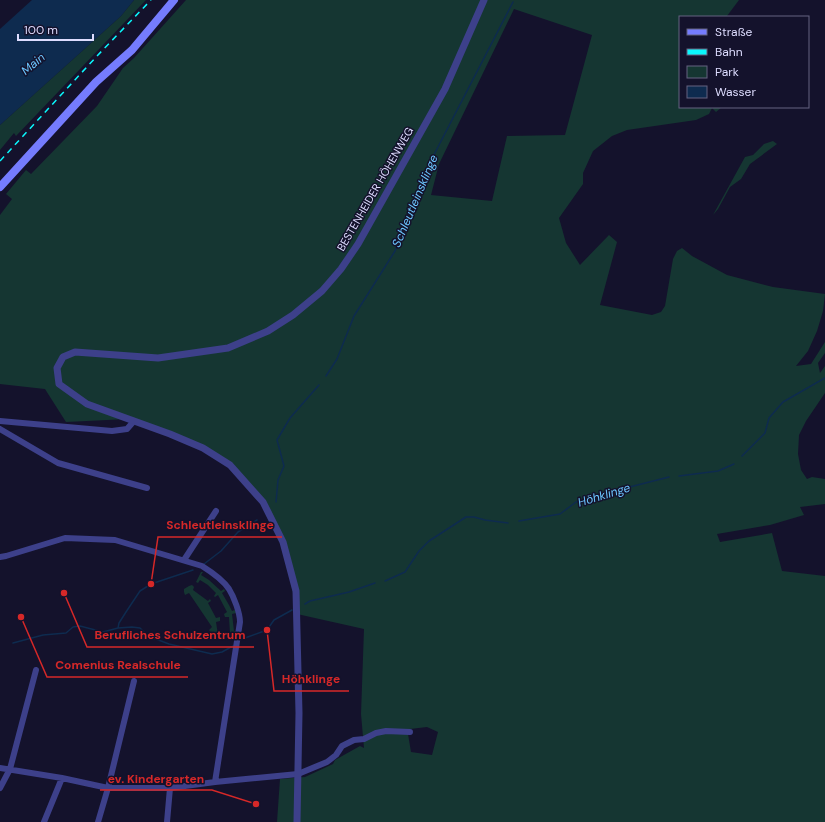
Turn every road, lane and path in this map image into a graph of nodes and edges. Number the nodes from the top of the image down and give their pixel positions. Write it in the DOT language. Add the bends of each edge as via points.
graph roads {
  1 [pos="174,0"];
  2 [pos="484,0"];
  3 [pos="0,187"];
  4 [pos="0,421"];
  5 [pos="134,421"];
  6 [pos="0,429"];
  7 [pos="147,488"];
  8 [pos="216,511"];
  9 [pos="0,557"];
  10 [pos="184,560"];
  11 [pos="36,670"];
  12 [pos="134,682"];
  13 [pos="410,732"];
  14 [pos="0,768"];
  15 [pos="10,769"];
  16 [pos="298,774"];
  17 [pos="62,778"];
  18 [pos="214,782"];
  19 [pos="0,788"];
  20 [pos="108,788"];
  21 [pos="170,788"];
  22 [pos="44,822"];
  23 [pos="98,822"];
  24 [pos="167,822"];
  25 [pos="297,822"];
  1 -- 3 [label="main road" via="132,50 96,82"];
  2 -- 5 [label="street, BESTENHEIDER HÖHENWEG" via="445,89 358,244 322,291 293,315 268,331 228,348 158,358 75,352 63,357 57,368 59,384 87,404"];
  4 -- 5 [label="street" via="112,431 127,429"];
  5 -- 16 [label="street, BESTENHEIDER HÖHENWEG" via="204,448 230,466 263,502 284,542 296,591"];
  6 -- 7 [label="street" via="58,463"];
  8 -- 10 [label="street"];
  9 -- 10 [label="street" via="65,538 114,540"];
  10 -- 18 [label="street" via="202,566 228,588 240,617"];
  11 -- 15 [label="street"];
  12 -- 20 [label="street"];
  13 -- 16 [label="street" via="386,731 354,740 342,746 327,762"];
  14 -- 15 [label="street"];
  15 -- 17 [label="street"];
  15 -- 19 [label="street"];
  16 -- 18 [label="street"];
  16 -- 25 [label="street, BESTENHEIDER HÖHENWEG"];
  17 -- 20 [label="street"];
  17 -- 22 [label="street"];
  18 -- 21 [label="street"];
  20 -- 21 [label="street"];
  20 -- 23 [label="street"];
  21 -- 24 [label="street"];
}
